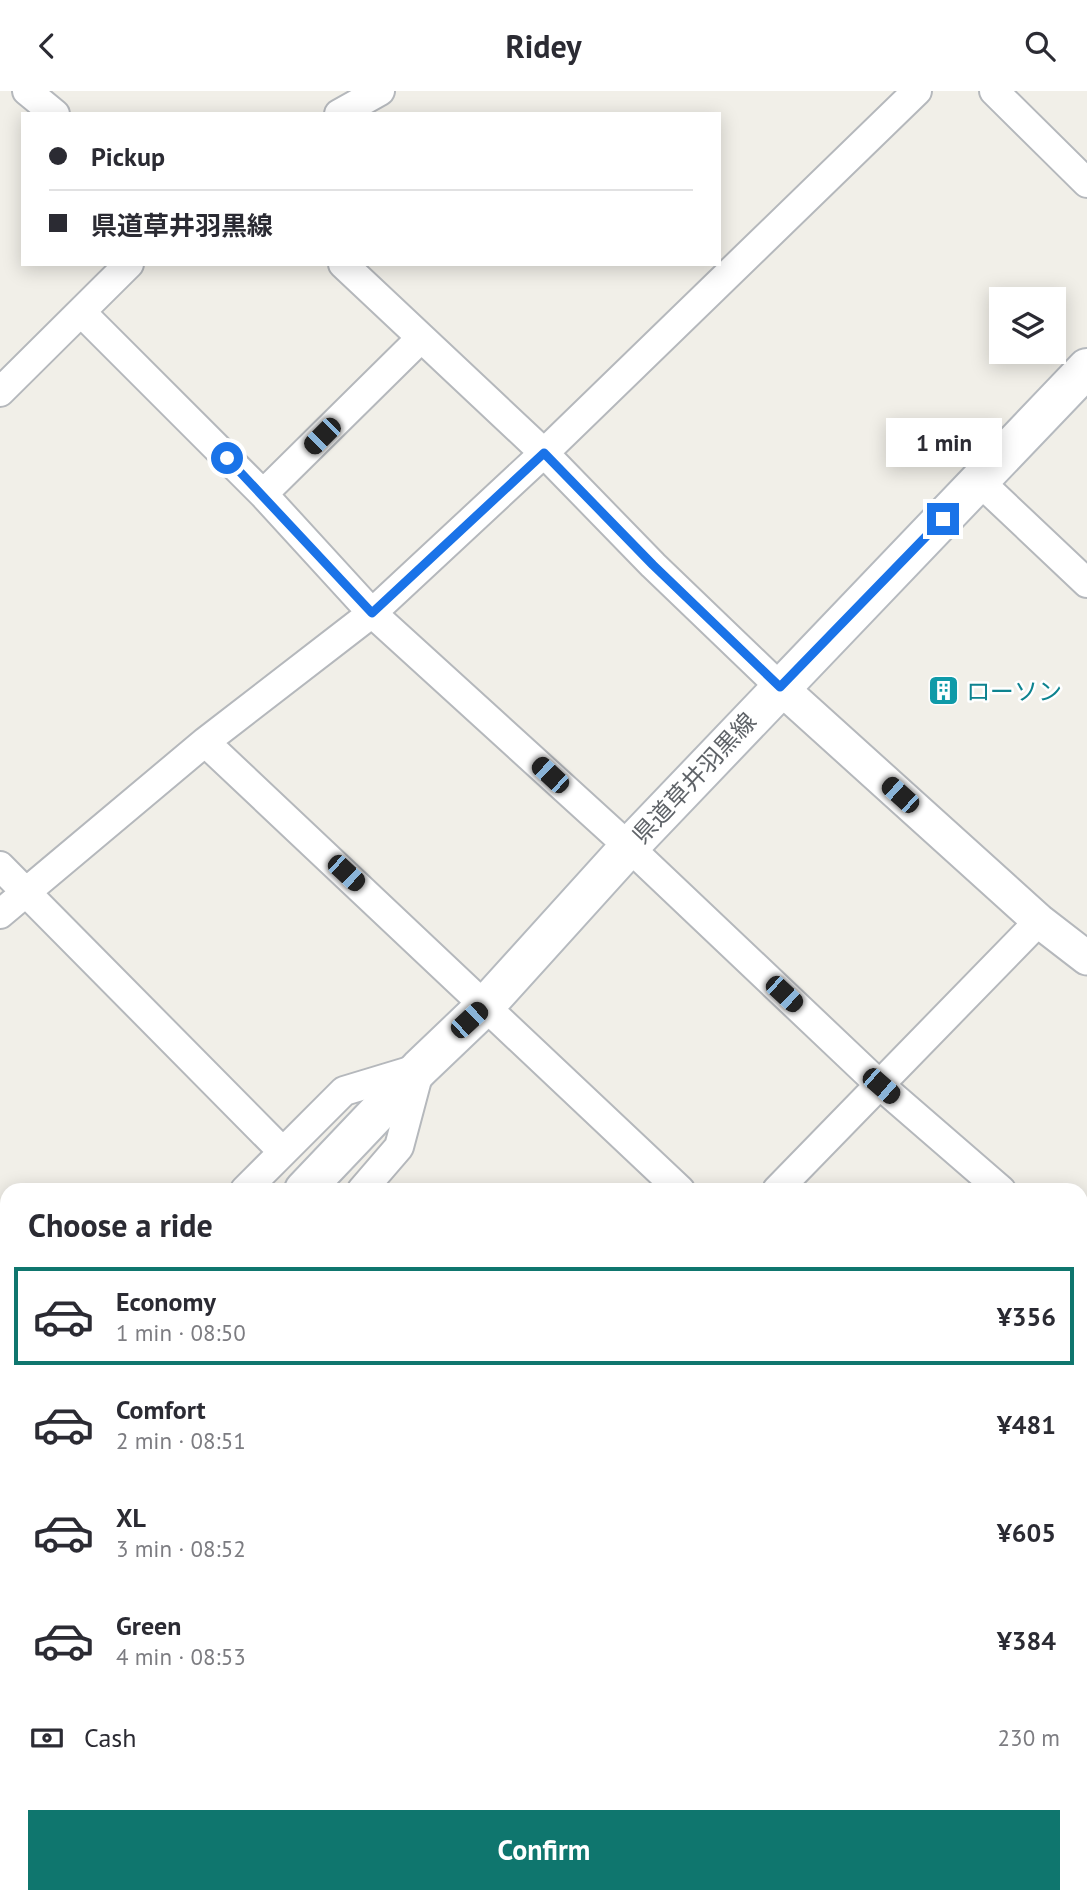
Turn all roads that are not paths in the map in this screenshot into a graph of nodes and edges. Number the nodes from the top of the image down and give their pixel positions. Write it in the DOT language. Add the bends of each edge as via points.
graph roads {
  1 [pos="27,91"];
  2 [pos="917,91"];
  3 [pos="994,91"];
  4 [pos="372,93"];
  5 [pos="53,112"];
  6 [pos="342,112"];
  7 [pos="1087,183"];
  8 [pos="128,266"];
  9 [pos="345,266"];
  10 [pos="82,313"];
  11 [pos="420,339"];
  12 [pos="1087,368"];
  13 [pos="0,392"];
  14 [pos="544,453"];
  15 [pos="979,481"];
  16 [pos="263,494"];
  17 [pos="1087,583"];
  18 [pos="372,613"];
  19 [pos="780,687"];
  20 [pos="205,742"];
  21 [pos="629,847"];
  22 [pos="0,866"];
  23 [pos="27,894"];
  24 [pos="0,914"];
  25 [pos="1039,921"];
  26 [pos="1087,958"];
  27 [pos="486,1005"];
  28 [pos="420,1068"];
  29 [pos="881,1086"];
  30 [pos="282,1151"];
  31 [pos="252,1183"];
  32 [pos="311,1183"];
  33 [pos="368,1183"];
  34 [pos="673,1183"];
  35 [pos="784,1183"];
  36 [pos="993,1183"];
  1 -- 5 [label="street"];
  2 -- 14 [label="street"];
  3 -- 7 [label="street"];
  4 -- 6 [label="street"];
  8 -- 10 [label="street"];
  9 -- 11 [label="street"];
  10 -- 13 [label="street"];
  10 -- 16 [label="street"];
  11 -- 14 [label="street"];
  11 -- 16 [label="street"];
  12 -- 15 [label="main road, 県道草井羽黒線"];
  14 -- 18 [label="street"];
  14 -- 19 [label="street"];
  15 -- 17 [label="street"];
  15 -- 19 [label="main road, 県道草井羽黒線"];
  16 -- 18 [label="street"];
  18 -- 20 [label="street"];
  18 -- 21 [label="street"];
  19 -- 21 [label="main road, 県道草井羽黒線"];
  19 -- 25 [label="street"];
  20 -- 23 [label="street"];
  20 -- 27 [label="street"];
  21 -- 27 [label="main road, 県道草井羽黒線"];
  21 -- 29 [label="street"];
  22 -- 23 [label="street"];
  23 -- 24 [label="street"];
  23 -- 30 [label="street"];
  25 -- 26 [label="street"];
  25 -- 29 [label="street"];
  27 -- 28 [label="main road, 県道草井羽黒線"];
  27 -- 34 [label="street"];
  28 -- 30 [label="street" via="344,1091"];
  28 -- 32 [label="main road, 県道草井羽黒線"];
  28 -- 33 [label="street" via="400,1147"];
  29 -- 35 [label="street"];
  29 -- 36 [label="street"];
  30 -- 31 [label="street"];
}
